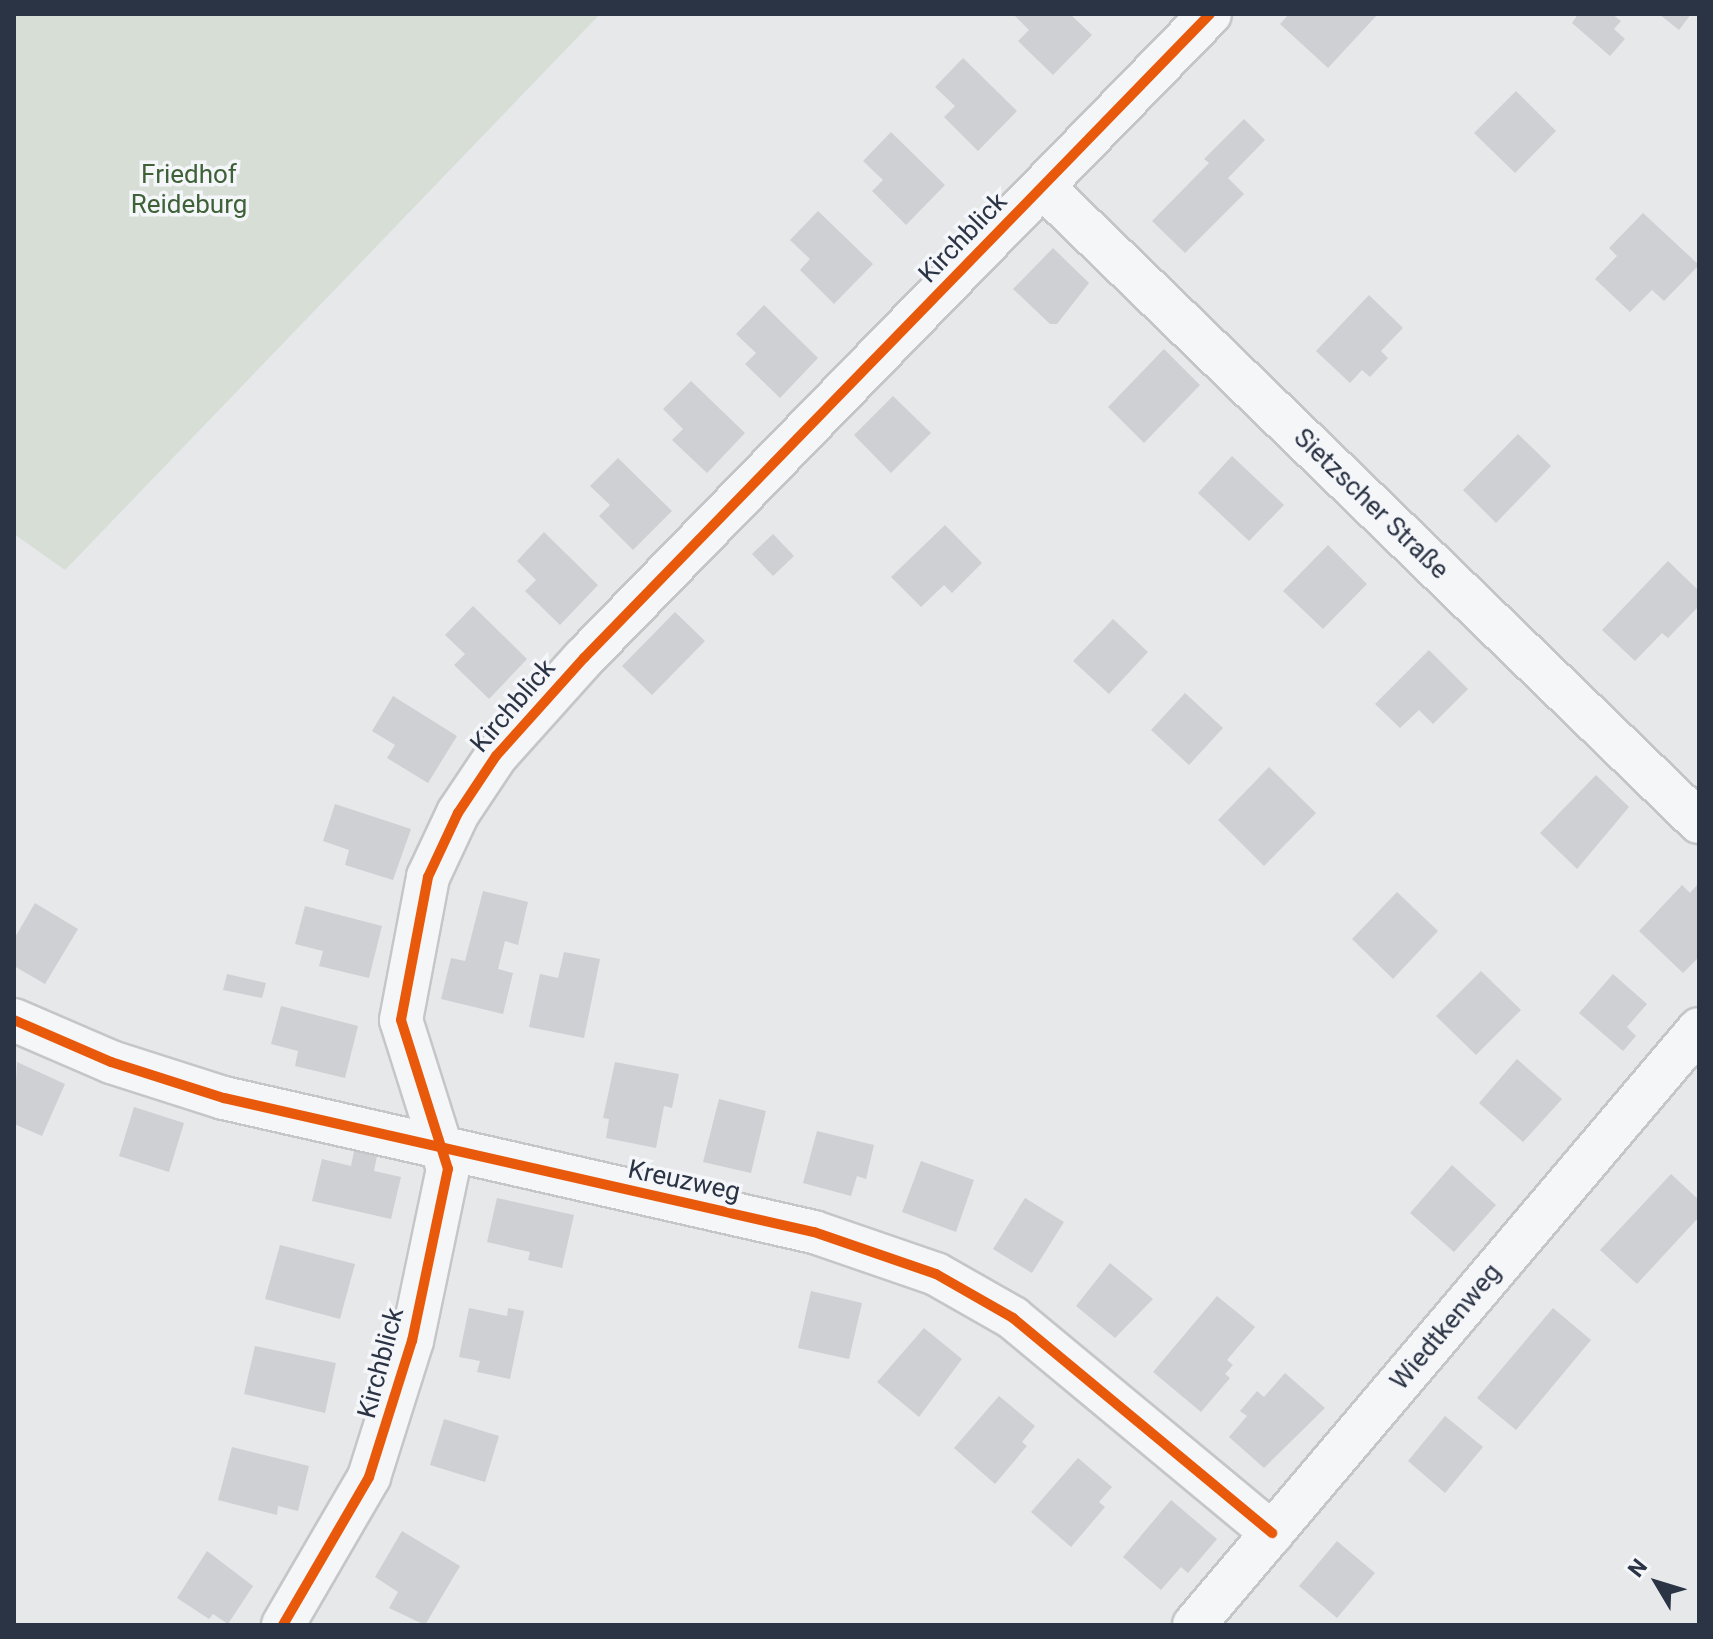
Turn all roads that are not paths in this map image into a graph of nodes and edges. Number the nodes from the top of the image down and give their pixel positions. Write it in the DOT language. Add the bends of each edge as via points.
graph roads {
  1 [pos="1210,14"];
  2 [pos="1043,187"];
  3 [pos="1699,822"];
  4 [pos="14,1020"];
  5 [pos="1699,1029"];
  6 [pos="445,1150"];
  7 [pos="1272,1533"];
  8 [pos="283,1625"];
  9 [pos="1194,1625"];
  1 -- 2 [label="street, Kirchblick"];
  2 -- 3 [label="street, Sietzscher Straße"];
  2 -- 6 [label="street, Kirchblick" via="584,658 496,756 458,813 428,877 401,1020"];
  4 -- 6 [label="street, Kreuzweg" via="111,1062 224,1098"];
  5 -- 7 [label="street, Wiedtkenweg"];
  6 -- 7 [label="street, Kreuzweg" via="814,1232 936,1274 1013,1318"];
  6 -- 8 [label="street, Kirchblick" via="448,1169 394,1410 363,1490"];
  7 -- 9 [label="street, Wiedtkenweg"];
}
